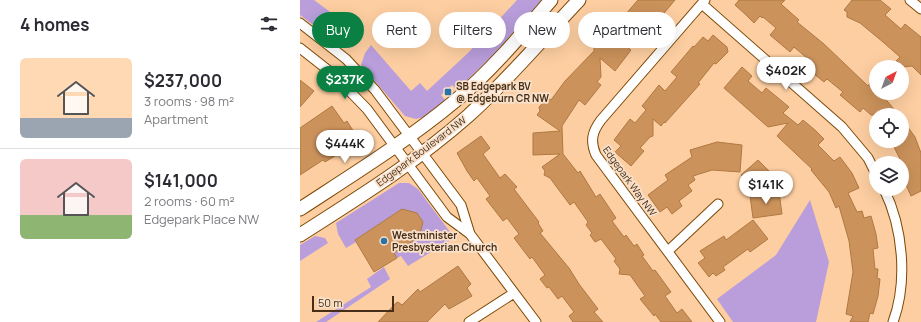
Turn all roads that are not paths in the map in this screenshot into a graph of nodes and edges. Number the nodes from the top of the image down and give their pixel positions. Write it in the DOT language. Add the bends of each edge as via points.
graph roads {
  1 [pos="551,0"];
  2 [pos="579,0"];
  3 [pos="910,0"];
  4 [pos="704,2"];
  5 [pos="921,9"];
  6 [pos="300,23"];
  7 [pos="300,48"];
  8 [pos="409,136"];
  9 [pos="395,146"];
  10 [pos="422,153"];
  11 [pos="869,160"];
  12 [pos="408,164"];
  13 [pos="887,196"];
  14 [pos="718,204"];
  15 [pos="305,206"];
  16 [pos="322,221"];
  17 [pos="470,234"];
  18 [pos="300,235"];
  19 [pos="668,251"];
  20 [pos="514,293"];
  21 [pos="469,322"];
  22 [pos="536,322"];
  23 [pos="720,322"];
  24 [pos="893,322"];
  1 -- 8 [label="street, Edgepark Boulevard NW" via="476,82 456,101"];
  2 -- 10 [label="street, Edgepark Boulevard NW" via="514,72"];
  3 -- 5 [label="street"];
  4 -- 11 [label="street" via="842,127"];
  4 -- 19 [label="street, Edgepark Way NW" via="601,120 592,134 596,155"];
  6 -- 8 [label="street" via="359,72"];
  7 -- 9 [label="street" via="347,88 367,109"];
  8 -- 9 [label="street, Edgepark Boulevard NW"];
  8 -- 10 [label="street"];
  9 -- 12 [label="street"];
  9 -- 15 [label="street, Edgepark Boulevard NW"];
  10 -- 12 [label="street, Edgepark Boulevard NW"];
  10 -- 17 [label="street" via="461,206"];
  12 -- 16 [label="street, Edgepark Boulevard NW"];
  12 -- 17 [label="street" via="447,216"];
  13 -- 24 [label="street" via="900,248 900,294"];
  14 -- 19 [label="street"];
  15 -- 16 [label="street"];
  16 -- 18 [label="street, Edgepark Boulevard NW"];
  17 -- 20 [label="street"];
  19 -- 23 [label="street, Edgepark Way NW"];
  20 -- 21 [label="street"];
  20 -- 22 [label="street"];
}
